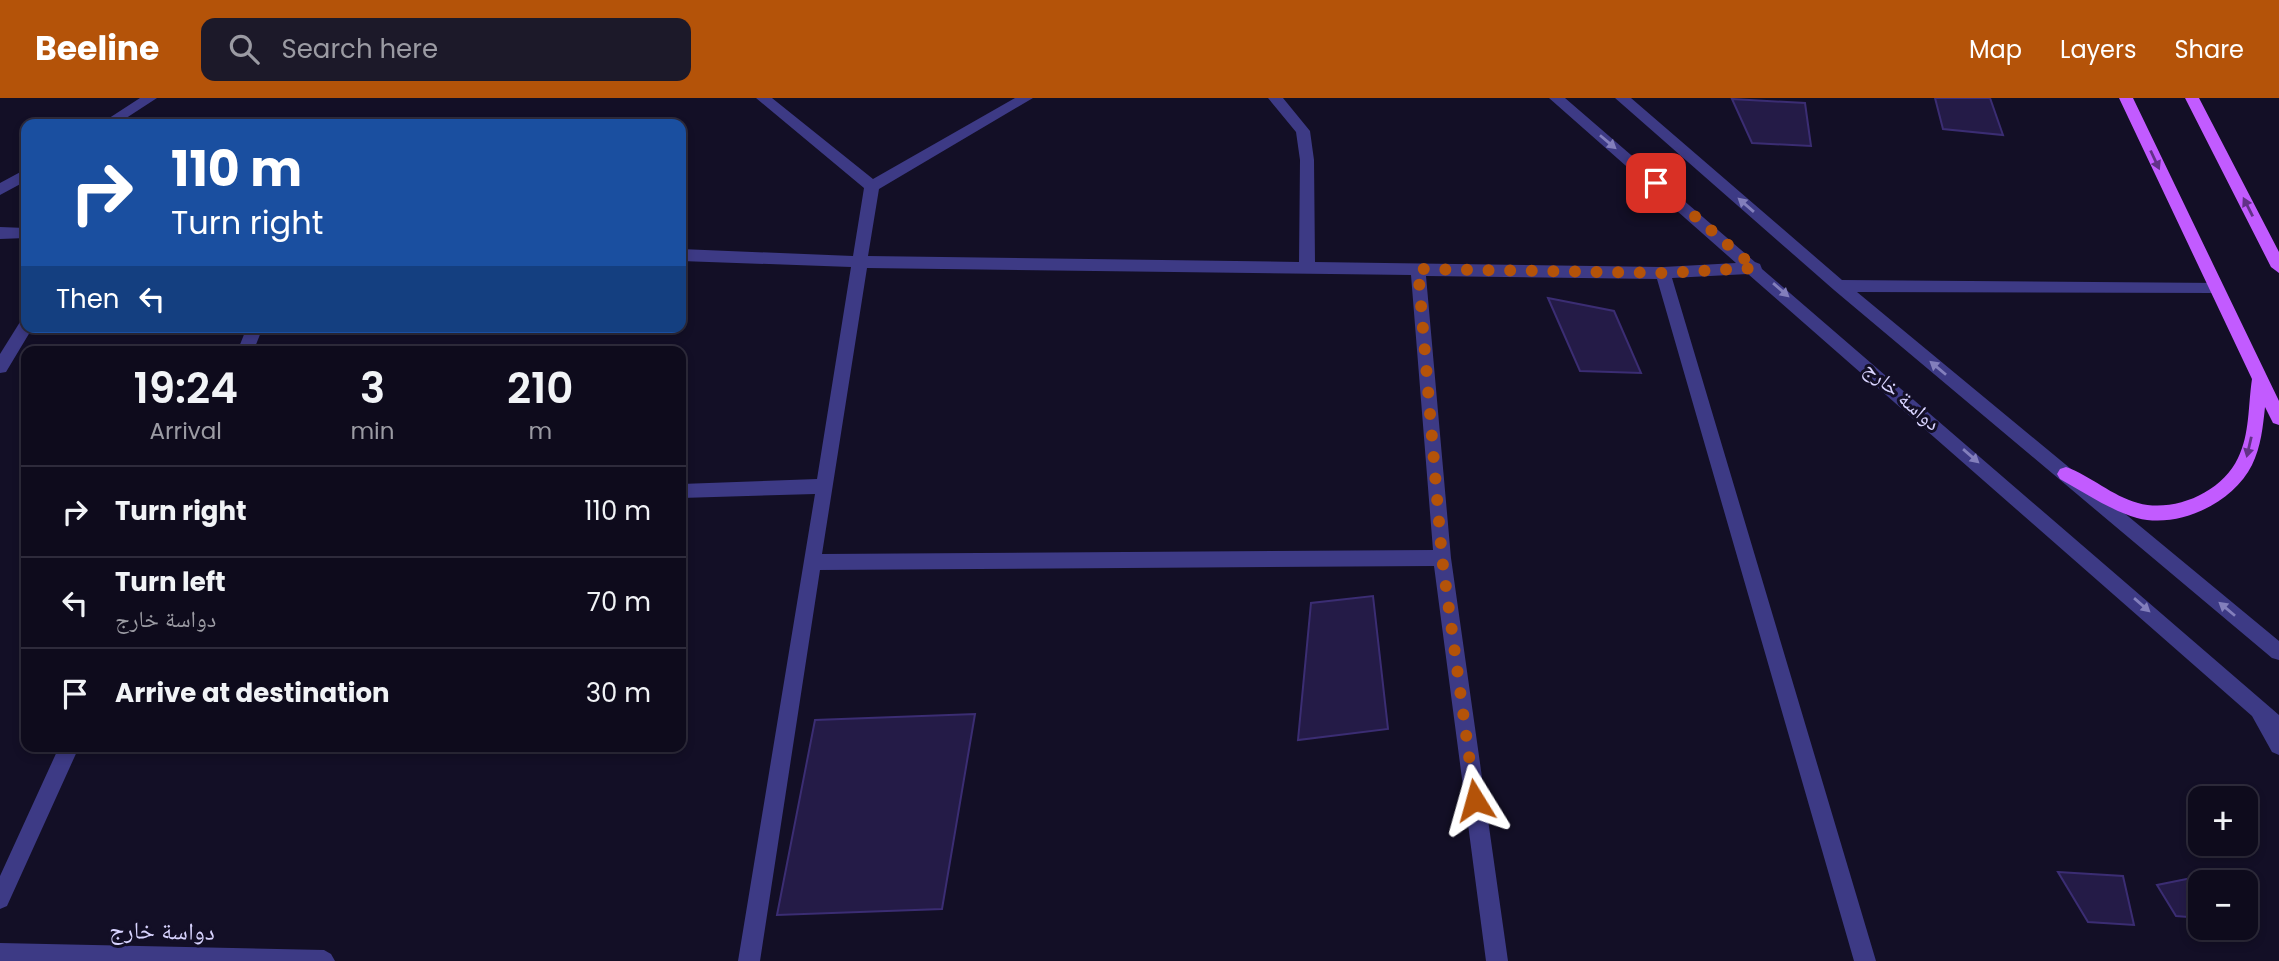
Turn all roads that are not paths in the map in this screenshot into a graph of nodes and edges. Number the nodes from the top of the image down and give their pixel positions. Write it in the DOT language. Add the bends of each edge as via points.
graph roads {
  1 [pos="150,98"];
  2 [pos="763,98"];
  3 [pos="1026,98"];
  4 [pos="1275,98"];
  5 [pos="1556,98"];
  6 [pos="1622,98"];
  7 [pos="2126,98"];
  8 [pos="2192,98"];
  9 [pos="115,119"];
  10 [pos="21,177"];
  11 [pos="872,186"];
  12 [pos="0,190"];
  13 [pos="0,233"];
  14 [pos="21,233"];
  15 [pos="686,255"];
  16 [pos="860,262"];
  17 [pos="2279,267"];
  18 [pos="1307,268"];
  19 [pos="1755,268"];
  20 [pos="1418,269"];
  21 [pos="1663,273"];
  22 [pos="1839,286"];
  23 [pos="2215,287"];
  24 [pos="22,333"];
  25 [pos="0,367"];
  26 [pos="2260,380"];
  27 [pos="2279,418"];
  28 [pos="2066,474"];
  29 [pos="824,486"];
  30 [pos="686,491"];
  31 [pos="1442,558"];
  32 [pos="812,562"];
  33 [pos="2279,652"];
  34 [pos="2247,696"];
  35 [pos="2279,727"];
  36 [pos="2279,746"];
  37 [pos="67,752"];
  38 [pos="0,899"];
  39 [pos="0,954"];
  40 [pos="166,959"];
  41 [pos="324,961"];
  42 [pos="749,961"];
  43 [pos="1497,961"];
  44 [pos="1864,961"];
  1 -- 9 [label="street"];
  2 -- 11 [label="street"];
  3 -- 11 [label="street"];
  4 -- 18 [label="street" via="1303,131"];
  5 -- 19 [label="street, دواسة خارج, one-way"];
  22 -- 6 [label="street, دواسة خارج, one-way"];
  7 -- 23 [label="main road, one-way"];
  17 -- 8 [label="main road, one-way"];
  10 -- 12 [label="street"];
  11 -- 16 [label="street"];
  13 -- 14 [label="street"];
  15 -- 16 [label="street"];
  16 -- 18 [label="street"];
  16 -- 29 [label="street"];
  18 -- 20 [label="street"];
  19 -- 21 [label="street"];
  19 -- 34 [label="street, دواسة خارج, one-way"];
  20 -- 21 [label="street"];
  20 -- 31 [label="street"];
  21 -- 44 [label="street"];
  22 -- 23 [label="street"];
  28 -- 22 [label="street, دواسة خارج, one-way"];
  23 -- 26 [label="main road"];
  24 -- 25 [label="street"];
  26 -- 27 [label="main road"];
  26 -- 28 [label="main road, one-way" via="2248,455 2231,483 2186,511 2161,515 2133,512"];
  33 -- 28 [label="street, دواسة خارج, one-way"];
  29 -- 30 [label="street"];
  29 -- 32 [label="street"];
  31 -- 32 [label="street"];
  31 -- 43 [label="street"];
  32 -- 42 [label="street"];
  34 -- 35 [label="street"];
  34 -- 36 [label="street"];
  37 -- 38 [label="street"];
  39 -- 40 [label="street, دواسة خارج"];
  40 -- 41 [label="street, دواسة خارج"];
}
